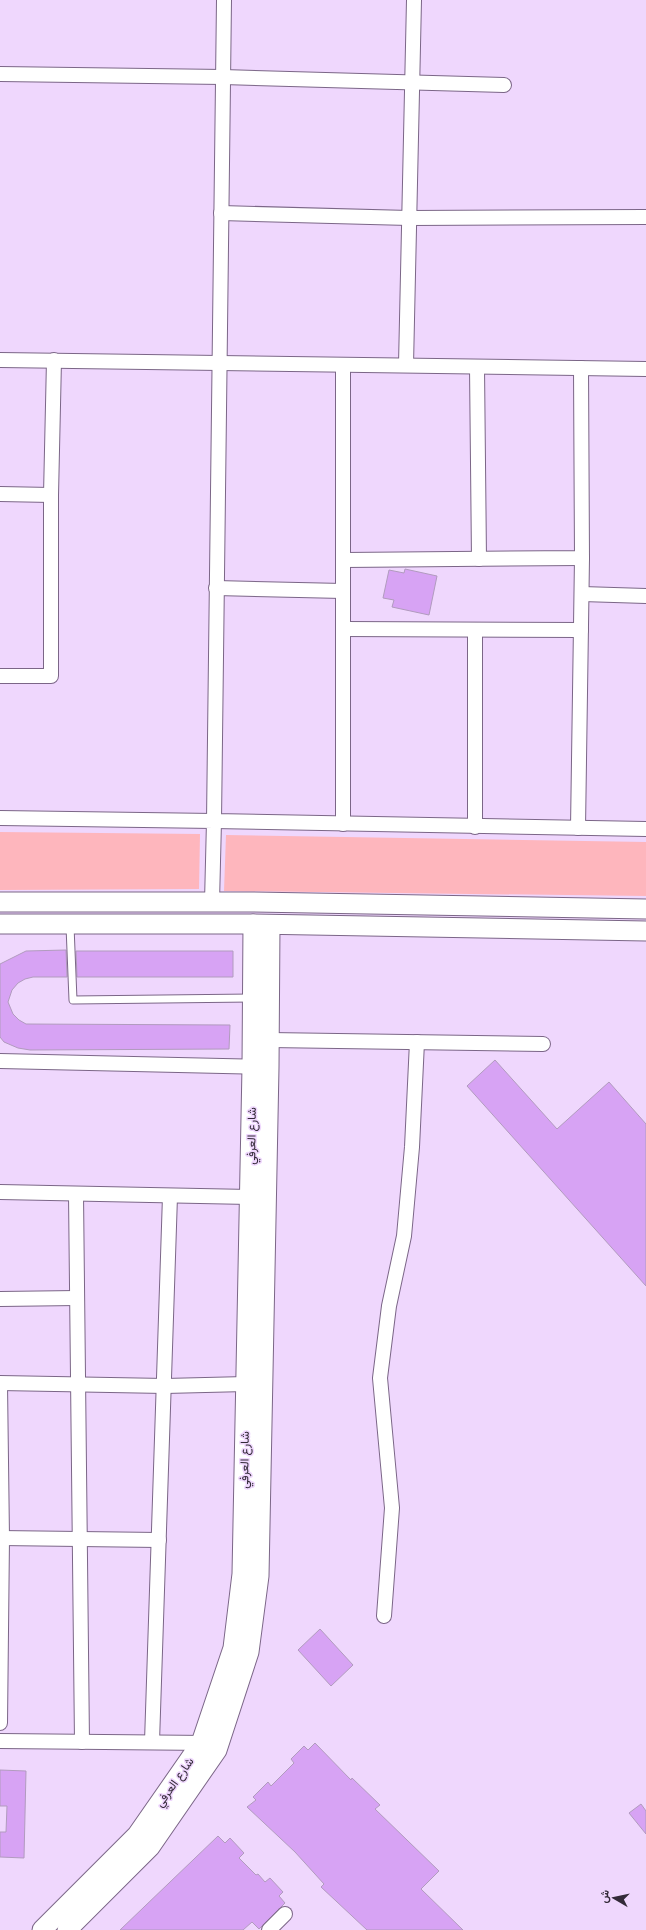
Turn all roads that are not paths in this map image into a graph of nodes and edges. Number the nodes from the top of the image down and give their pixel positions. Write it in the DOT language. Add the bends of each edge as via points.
graph roads {
  1 [pos="224,0"];
  2 [pos="414,0"];
  3 [pos="0,74"];
  4 [pos="223,77"];
  5 [pos="412,82"];
  6 [pos="504,84"];
  7 [pos="221,213"];
  8 [pos="646,217"];
  9 [pos="409,218"];
  10 [pos="0,360"];
  11 [pos="54,360"];
  12 [pos="219,363"];
  13 [pos="343,365"];
  14 [pos="406,366"];
  15 [pos="477,366"];
  16 [pos="581,368"];
  17 [pos="646,369"];
  18 [pos="0,494"];
  19 [pos="51,495"];
  20 [pos="582,558"];
  21 [pos="479,559"];
  22 [pos="344,560"];
  23 [pos="216,588"];
  24 [pos="343,591"];
  25 [pos="582,594"];
  26 [pos="646,596"];
  27 [pos="344,629"];
  28 [pos="475,630"];
  29 [pos="581,630"];
  30 [pos="0,676"];
  31 [pos="0,818"];
  32 [pos="214,821"];
  33 [pos="343,824"];
  34 [pos="475,827"];
  35 [pos="578,828"];
  36 [pos="646,829"];
  37 [pos="0,902"];
  38 [pos="212,902"];
  39 [pos="646,909"];
  40 [pos="0,924"];
  41 [pos="70,924"];
  42 [pos="261,924"];
  43 [pos="646,931"];
  44 [pos="252,998"];
  45 [pos="269,1040"];
  46 [pos="417,1042"];
  47 [pos="543,1044"];
  48 [pos="0,1060"];
  49 [pos="261,1067"];
  50 [pos="0,1192"];
  51 [pos="76,1194"];
  52 [pos="170,1196"];
  53 [pos="250,1197"];
  54 [pos="77,1298"];
  55 [pos="0,1299"];
  56 [pos="0,1383"];
  57 [pos="246,1384"];
  58 [pos="78,1385"];
  59 [pos="165,1386"];
  60 [pos="1,1461"];
  61 [pos="1,1538"];
  62 [pos="79,1539"];
  63 [pos="159,1540"];
  64 [pos="384,1616"];
  65 [pos="0,1723"];
  66 [pos="0,1741"];
  67 [pos="82,1742"];
  68 [pos="152,1742"];
  69 [pos="201,1742"];
  70 [pos="220,1743"];
  71 [pos="285,1914"];
  72 [pos="42,1930"];
  73 [pos="67,1930"];
  74 [pos="269,1930"];
  1 -- 4 [label="street"];
  2 -- 5 [label="street"];
  3 -- 4 [label="street"];
  4 -- 5 [label="street"];
  4 -- 7 [label="street"];
  5 -- 6 [label="street"];
  5 -- 9 [label="street"];
  7 -- 9 [label="street"];
  7 -- 12 [label="street"];
  8 -- 9 [label="street"];
  9 -- 14 [label="street"];
  10 -- 11 [label="street"];
  11 -- 12 [label="street"];
  11 -- 19 [label="street"];
  12 -- 13 [label="street"];
  12 -- 23 [label="street"];
  13 -- 14 [label="street"];
  13 -- 22 [label="street"];
  14 -- 15 [label="street"];
  15 -- 16 [label="street"];
  15 -- 21 [label="street"];
  16 -- 17 [label="street"];
  16 -- 20 [label="street"];
  18 -- 19 [label="street"];
  19 -- 30 [label="street" via="51,676"];
  20 -- 21 [label="street"];
  20 -- 25 [label="street"];
  21 -- 22 [label="street"];
  22 -- 24 [label="street"];
  23 -- 24 [label="street"];
  23 -- 32 [label="street"];
  24 -- 27 [label="street"];
  25 -- 26 [label="street"];
  25 -- 29 [label="street"];
  27 -- 28 [label="street"];
  27 -- 33 [label="street"];
  28 -- 29 [label="street"];
  28 -- 34 [label="street"];
  29 -- 35 [label="street"];
  31 -- 32 [label="street"];
  32 -- 33 [label="street"];
  32 -- 38 [label="street"];
  33 -- 34 [label="street"];
  34 -- 35 [label="street"];
  35 -- 36 [label="street"];
  37 -- 38 [label="street"];
  38 -- 39 [label="street"];
  40 -- 41 [label="street"];
  41 -- 42 [label="street"];
  41 -- 44 [label="lane" via="73,1000"];
  42 -- 43 [label="street"];
  42 -- 44 [label="street, شارع العرفي"];
  42 -- 45 [label="street, شارع العرفي"];
  44 -- 49 [label="street, شارع العرفي"];
  45 -- 46 [label="street"];
  45 -- 49 [label="street, شارع العرفي"];
  46 -- 47 [label="street"];
  46 -- 64 [label="street" via="412,1147 404,1236 389,1306 380,1378 392,1508"];
  48 -- 49 [label="street"];
  49 -- 53 [label="street, شارع العرفي"];
  49 -- 70 [label="street, شارع العرفي" via="259,1576 249,1652"];
  50 -- 51 [label="street"];
  51 -- 52 [label="street"];
  51 -- 54 [label="street"];
  52 -- 53 [label="street"];
  52 -- 59 [label="street"];
  53 -- 57 [label="street, شارع العرفي"];
  54 -- 55 [label="street"];
  54 -- 58 [label="street"];
  56 -- 58 [label="street"];
  56 -- 60 [label="street"];
  57 -- 59 [label="street"];
  57 -- 69 [label="street, شارع العرفي" via="242,1574 233,1648"];
  58 -- 59 [label="street"];
  58 -- 62 [label="street"];
  59 -- 63 [label="street"];
  60 -- 61 [label="street"];
  61 -- 62 [label="street"];
  61 -- 65 [label="street"];
  62 -- 63 [label="street"];
  62 -- 67 [label="street"];
  63 -- 68 [label="street"];
  66 -- 67 [label="street"];
  67 -- 68 [label="street"];
  68 -- 69 [label="street"];
  69 -- 70 [label="street"];
  69 -- 72 [label="street, شارع العرفي" via="137,1836"];
  70 -- 73 [label="street, شارع العرفي" via="150,1846"];
  71 -- 74 [label="street"];
}
